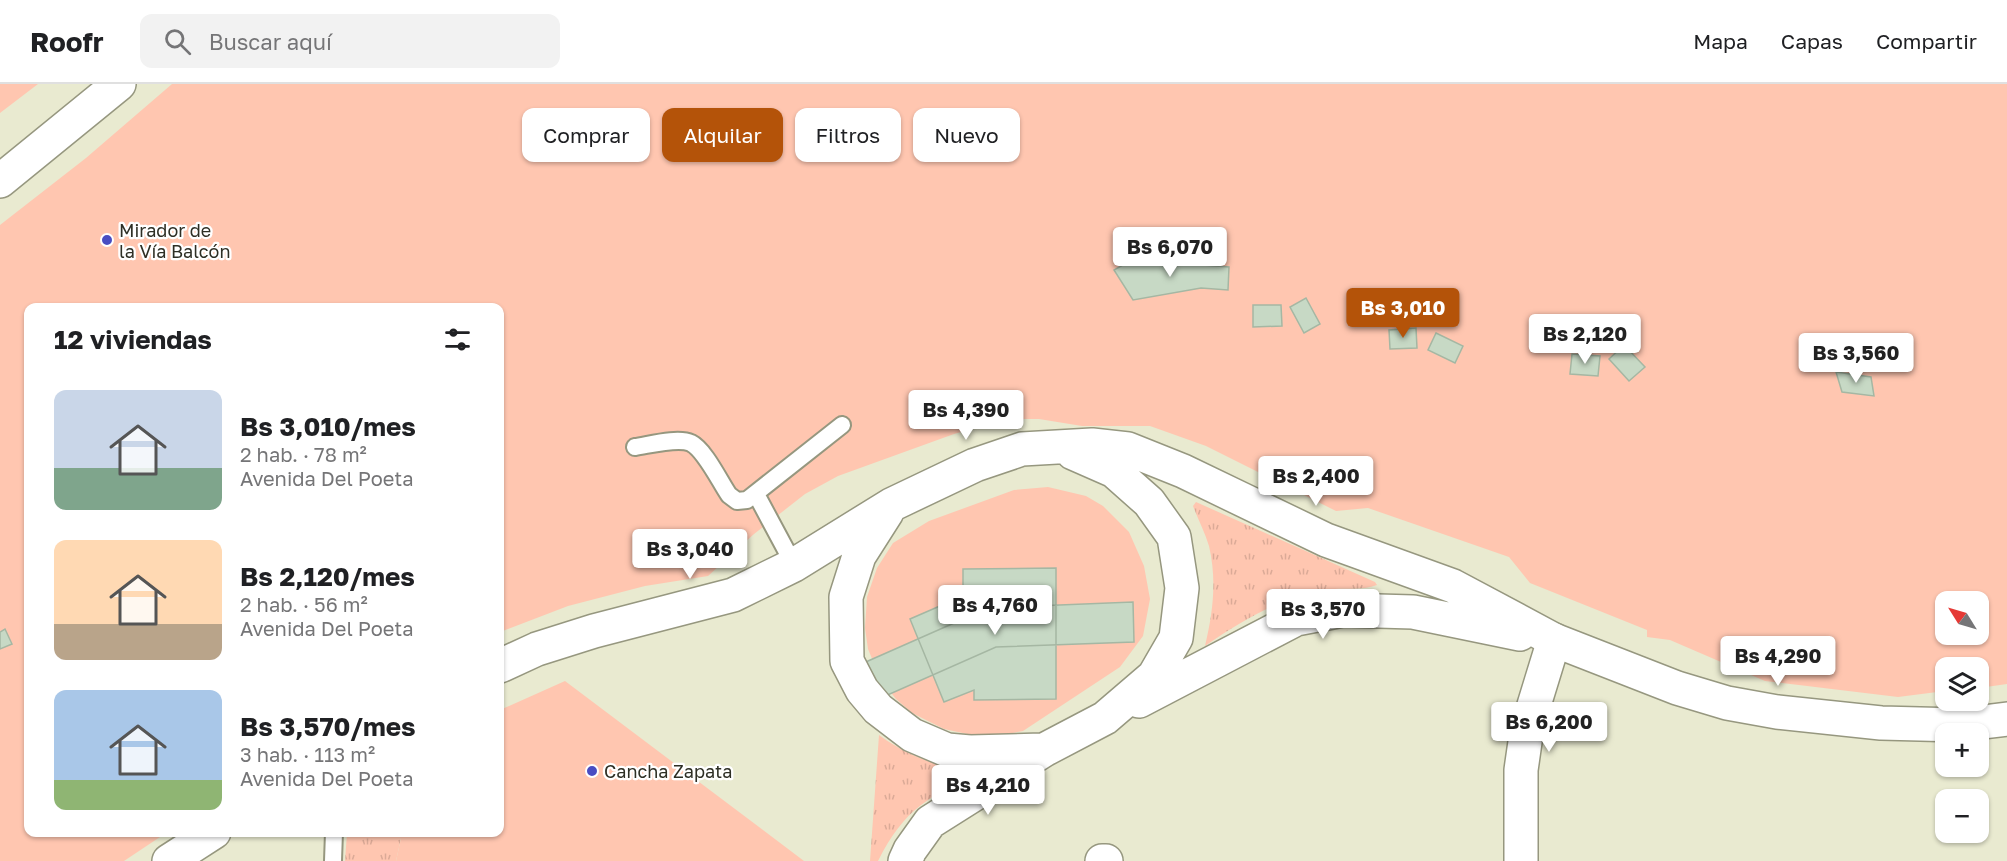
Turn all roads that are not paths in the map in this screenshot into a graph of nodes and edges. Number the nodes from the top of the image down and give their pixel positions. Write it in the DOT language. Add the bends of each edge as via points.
graph roads {
  1 [pos="119,84"];
  2 [pos="0,181"];
  3 [pos="842,425"];
  4 [pos="635,447"];
  5 [pos="1061,447"];
  6 [pos="756,494"];
  7 [pos="891,505"];
  8 [pos="794,565"];
  9 [pos="1554,640"];
  10 [pos="504,664"];
  11 [pos="1105,718"];
  12 [pos="2007,719"];
  13 [pos="1044,750"];
  14 [pos="206,837"];
  15 [pos="334,837"];
  16 [pos="169,861"];
  17 [pos="333,861"];
  18 [pos="906,861"];
  19 [pos="1521,861"];
  1 -- 2 [label="main road"];
  3 -- 6 [label="lane"];
  4 -- 6 [label="lane" via="689,442 736,501"];
  5 -- 7 [label="main road" via="1023,449 975,465"];
  5 -- 9 [label="main road" via="1128,449 1326,540 1453,586"];
  5 -- 11 [label="main road" via="1114,471 1149,502 1174,537 1182,588 1176,638 1154,676"];
  6 -- 8 [label="lane"];
  7 -- 8 [label="main road"];
  7 -- 13 [label="main road" via="859,556 846,597 847,660 862,690 912,735 947,750"];
  8 -- 10 [label="main road" via="733,595 594,631"];
  9 -- 11 [label="main road" via="1413,612 1342,610 1296,619"];
  9 -- 12 [label="main road" via="1677,688 1776,712 1881,723 1959,725"];
  9 -- 19 [label="main road" via="1527,728 1521,770"];
  11 -- 13 [label="main road"];
  13 -- 18 [label="main road" via="930,822"];
  14 -- 16 [label="main road"];
  15 -- 17 [label="lane"];
}
